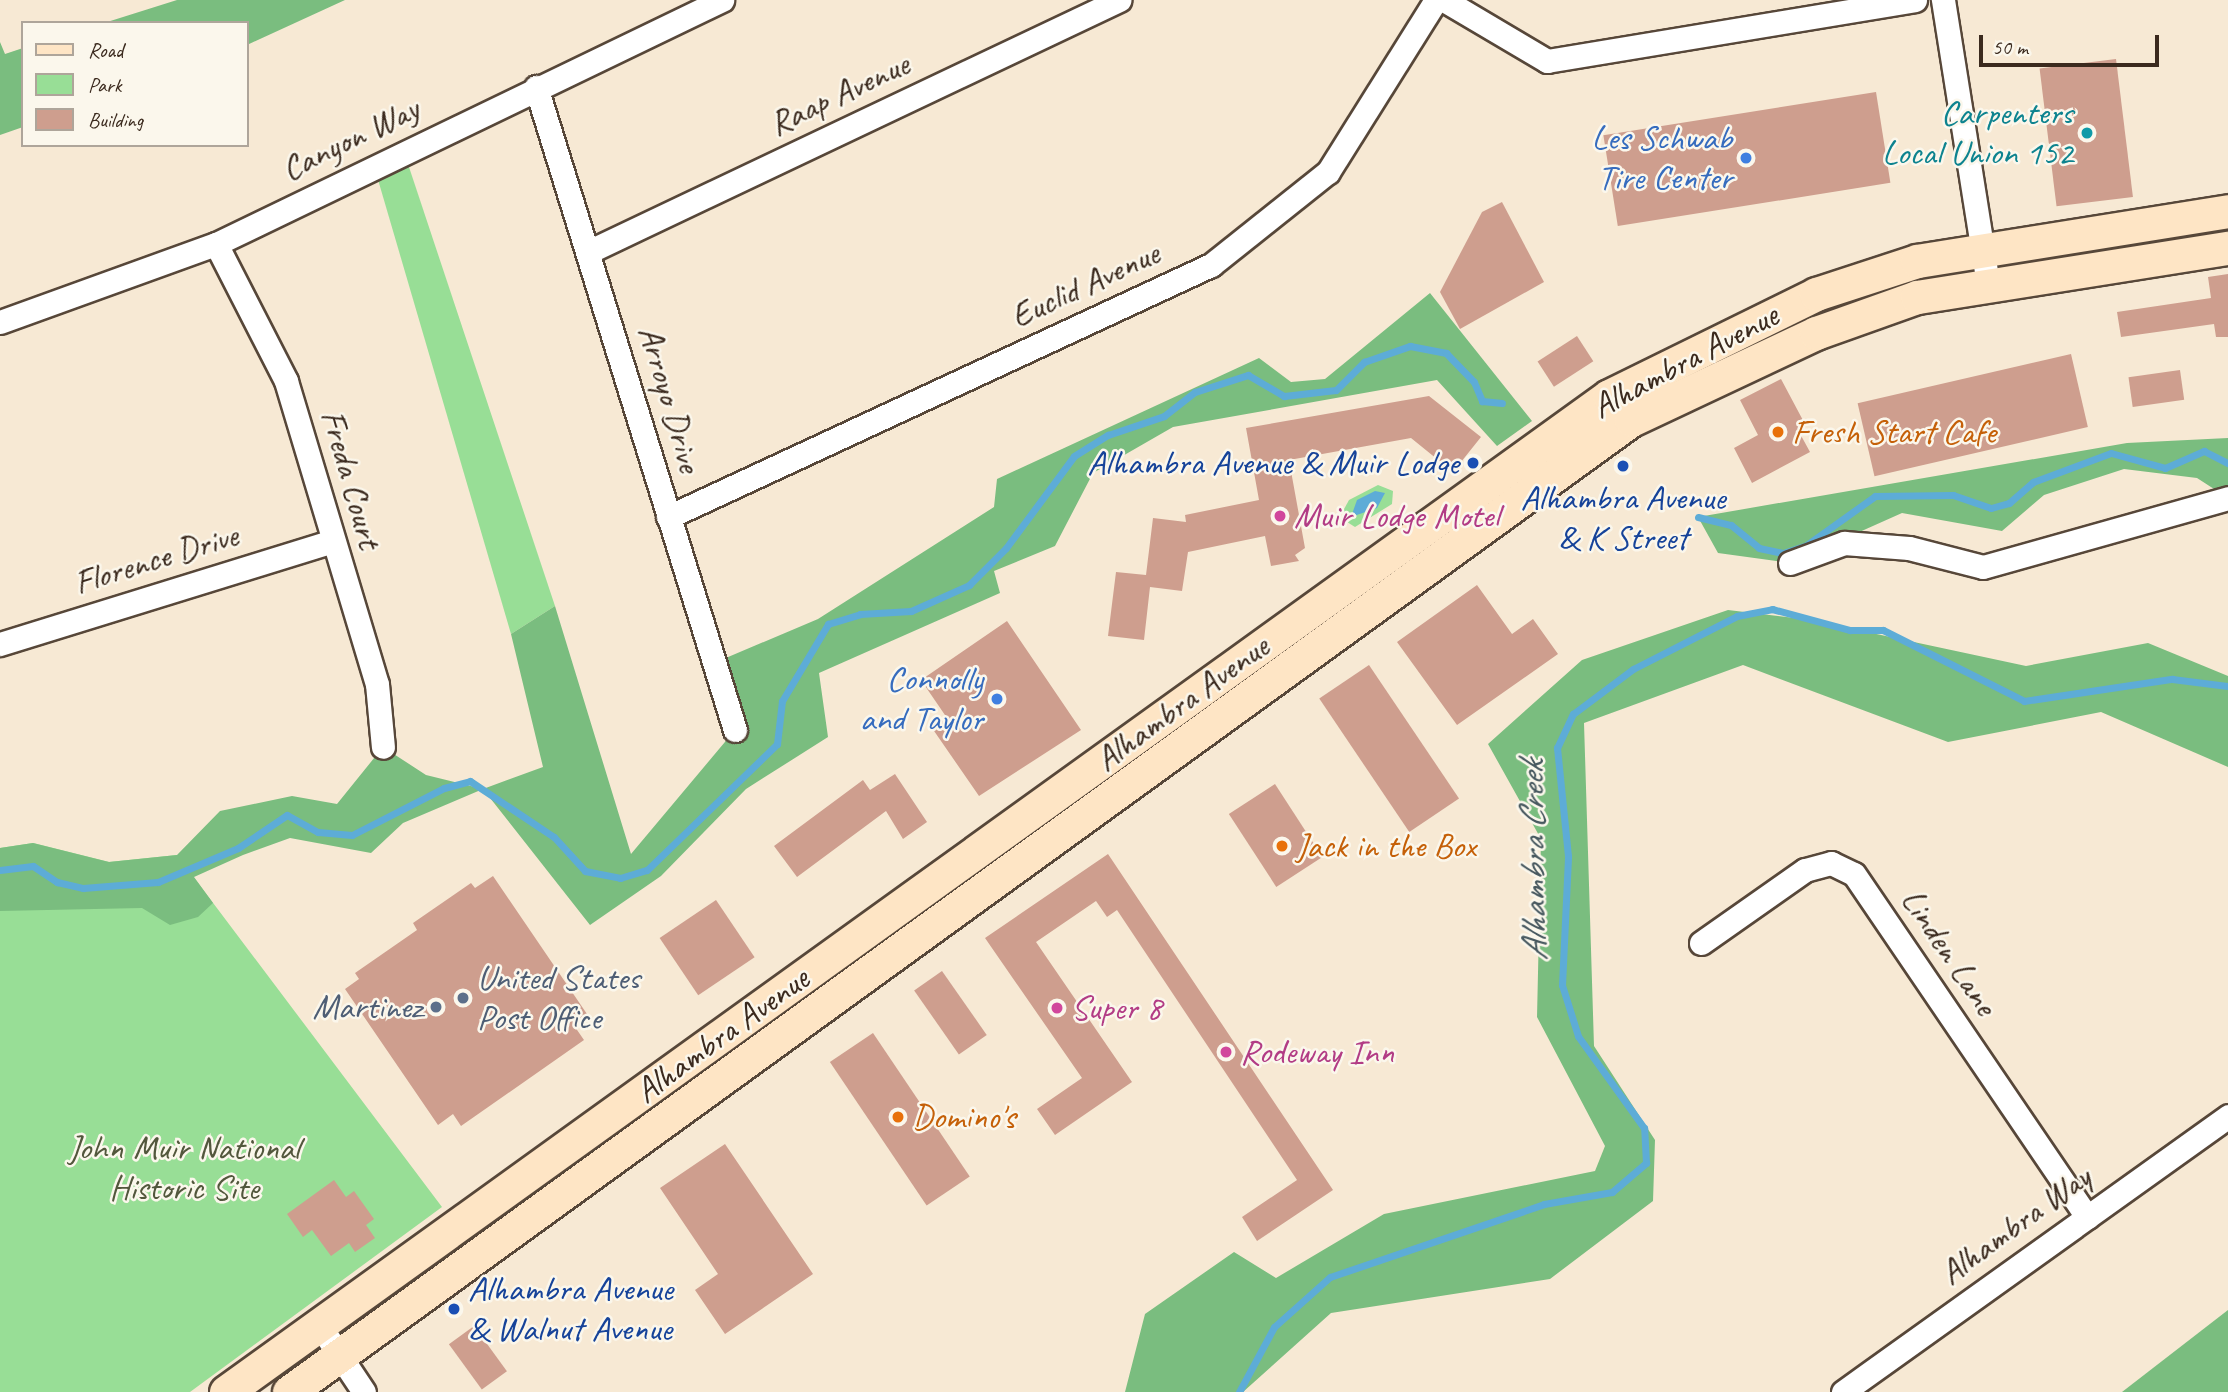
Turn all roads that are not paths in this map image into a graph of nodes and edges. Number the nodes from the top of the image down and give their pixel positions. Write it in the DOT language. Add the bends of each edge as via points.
graph roads {
  1 [pos="722,0"];
  2 [pos="1119,0"];
  3 [pos="1436,0"];
  4 [pos="1444,0"];
  5 [pos="1915,0"];
  6 [pos="1943,0"];
  7 [pos="536,87"];
  8 [pos="2228,211"];
  9 [pos="216,244"];
  10 [pos="1981,246"];
  11 [pos="2228,248"];
  12 [pos="590,251"];
  13 [pos="1988,283"];
  14 [pos="0,322"];
  15 [pos="2226,503"];
  16 [pos="668,517"];
  17 [pos="332,541"];
  18 [pos="1790,564"];
  19 [pos="0,644"];
  20 [pos="735,730"];
  21 [pos="383,747"];
  22 [pos="1701,943"];
  23 [pos="2228,1116"];
  24 [pos="2087,1217"];
  25 [pos="320,1326"];
  26 [pos="340,1355"];
  27 [pos="226,1392"];
  28 [pos="289,1392"];
  29 [pos="364,1392"];
  30 [pos="1843,1392"];
  1 -- 7 [label="street, Canyon Way"];
  2 -- 12 [label="street, Raap Avenue"];
  3 -- 16 [label="street, Euclid Avenue" via="1328,172 1211,265"];
  4 -- 5 [label="street" via="1548,61"];
  6 -- 10 [label="street"];
  7 -- 9 [label="street, Canyon Way"];
  7 -- 12 [label="street, Arroyo Drive"];
  8 -- 10 [label="main road, Alhambra Avenue"];
  9 -- 14 [label="street, Canyon Way"];
  9 -- 17 [label="street, Freda Court" via="286,381"];
  10 -- 13 [label="street"];
  10 -- 25 [label="main road, Alhambra Avenue" via="1816,295 1609,396"];
  11 -- 13 [label="main road, Alhambra Avenue"];
  12 -- 16 [label="street, Arroyo Drive"];
  13 -- 26 [label="main road, Alhambra Avenue" via="1917,297 1815,333 1606,435"];
  15 -- 18 [label="street" via="1983,567 1909,548 1844,543"];
  16 -- 20 [label="street, Arroyo Drive"];
  17 -- 19 [label="street, Florence Drive"];
  17 -- 21 [label="street, Freda Court" via="377,684"];
  22 -- 24 [label="street, Linden Lane" via="1805,870 1831,863 1854,874"];
  23 -- 24 [label="street, Alhambra Way"];
  24 -- 30 [label="street, Alhambra Way"];
  25 -- 26 [label="street"];
  25 -- 27 [label="main road, Alhambra Avenue"];
  26 -- 28 [label="main road, Alhambra Avenue"];
  26 -- 29 [label="street"];
}
